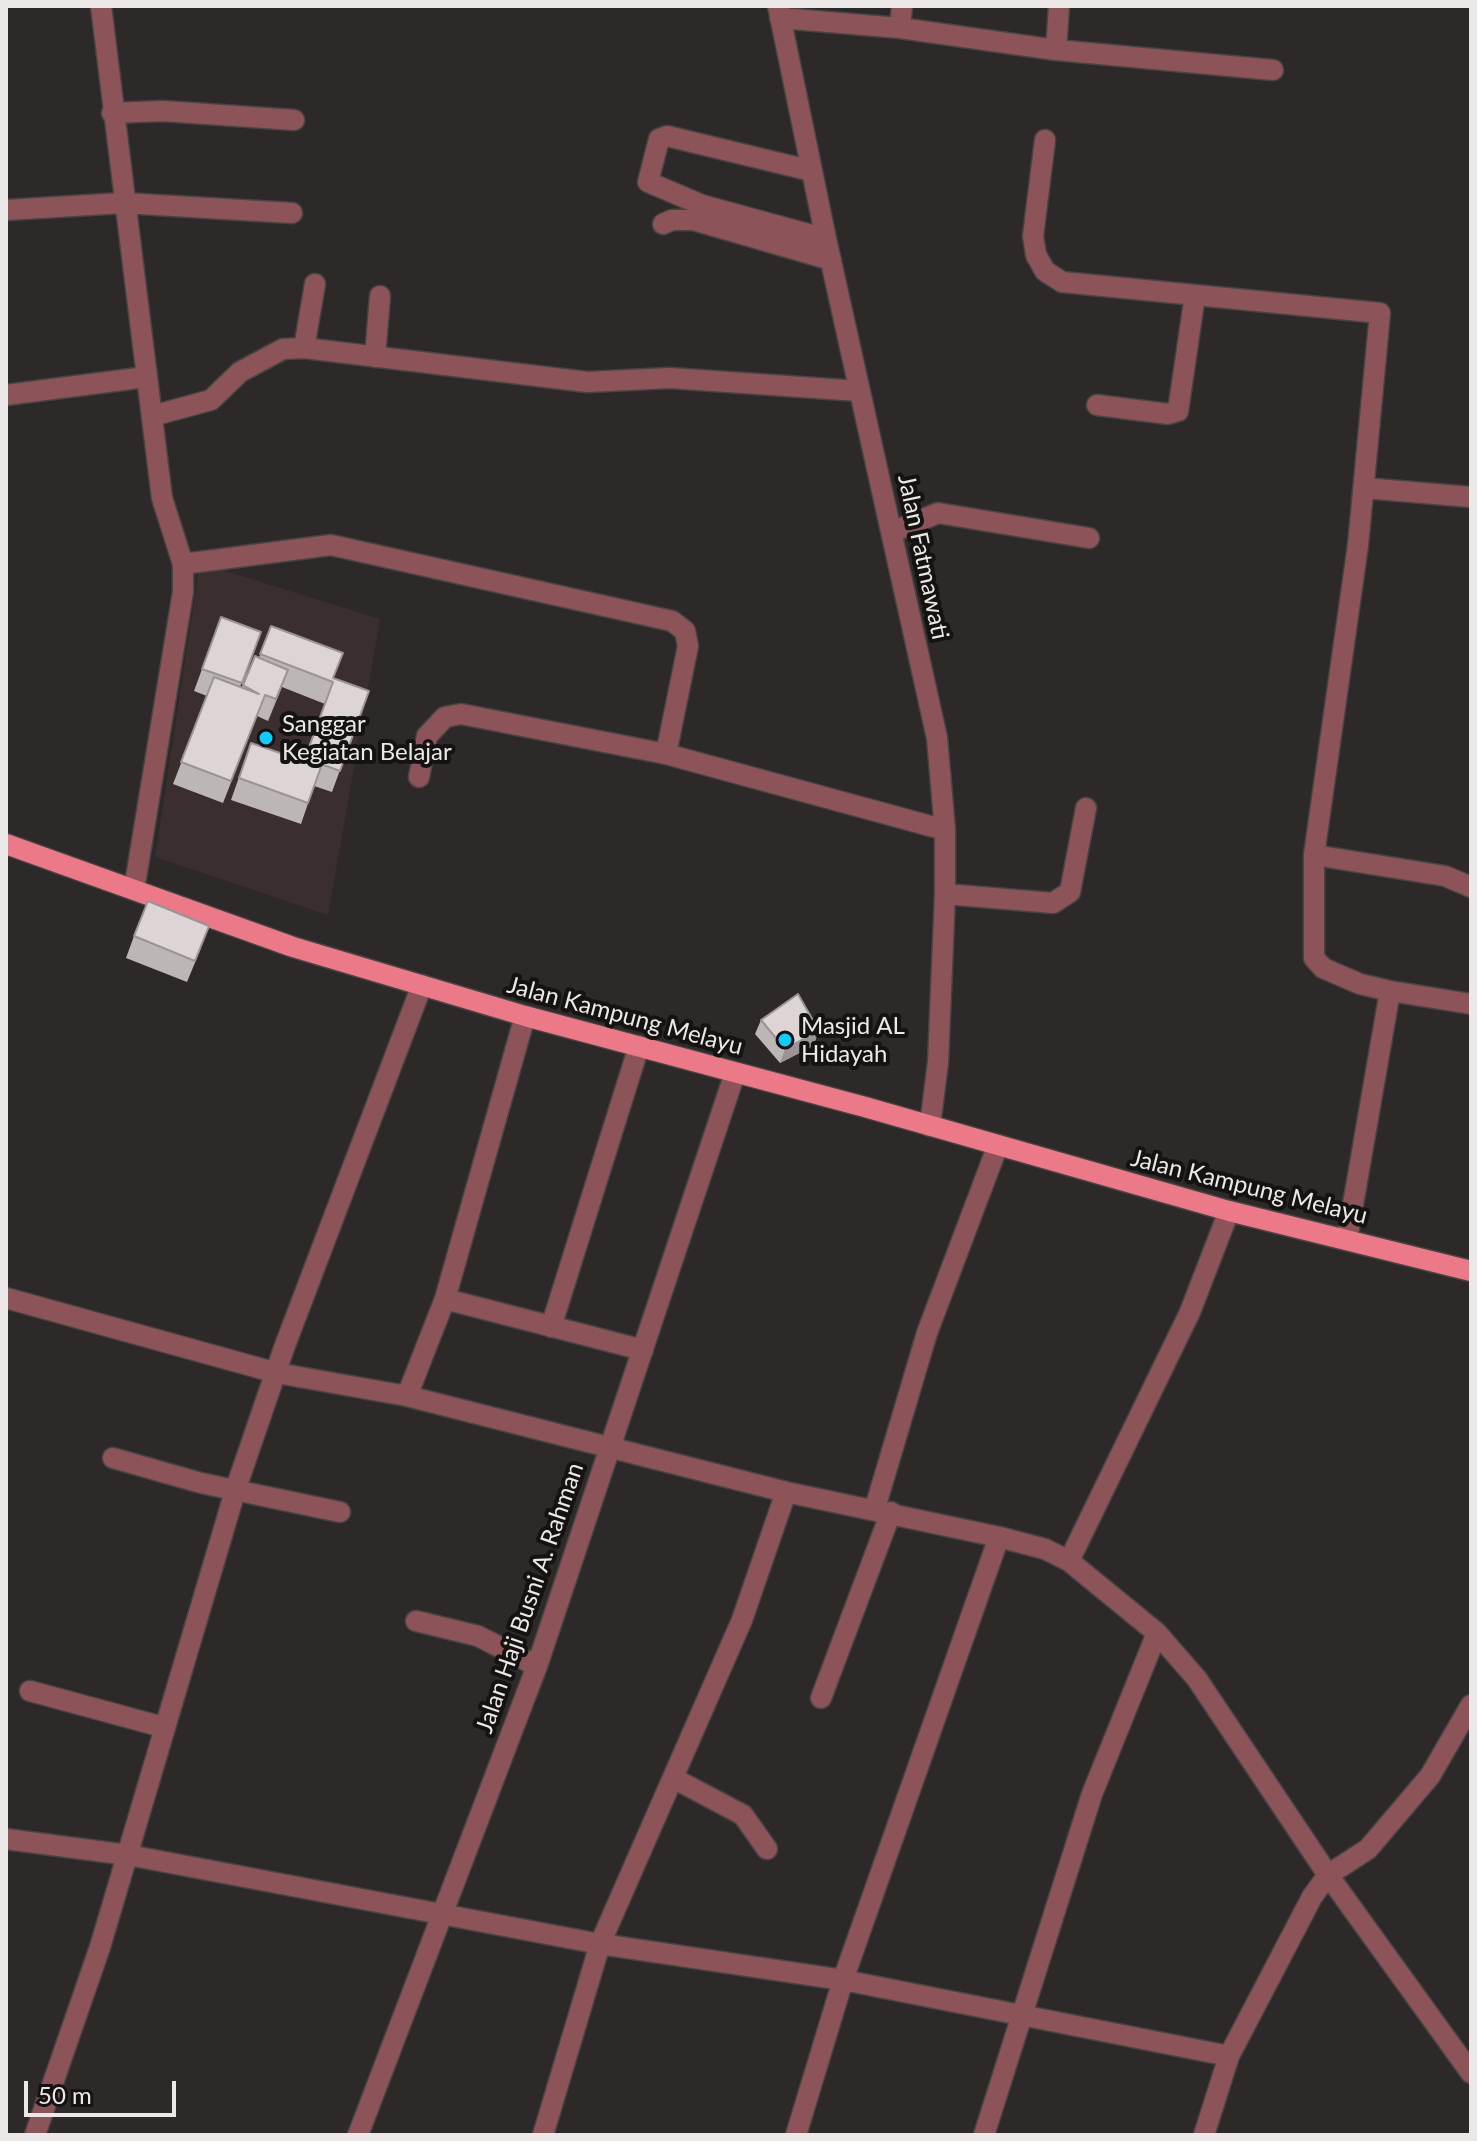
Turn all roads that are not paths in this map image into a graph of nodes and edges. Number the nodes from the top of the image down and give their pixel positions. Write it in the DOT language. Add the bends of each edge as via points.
graph roads {
  1 [pos="101,6"];
  2 [pos="902,6"];
  3 [pos="1059,6"];
  4 [pos="779,12"];
  5 [pos="900,28"];
  6 [pos="1056,50"];
  7 [pos="1273,70"];
  8 [pos="112,113"];
  9 [pos="294,120"];
  10 [pos="1045,140"];
  11 [pos="812,171"];
  12 [pos="123,203"];
  13 [pos="6,210"];
  14 [pos="292,213"];
  15 [pos="663,224"];
  16 [pos="826,239"];
  17 [pos="831,260"];
  18 [pos="315,284"];
  19 [pos="1195,295"];
  20 [pos="380,296"];
  21 [pos="304,348"];
  22 [pos="375,357"];
  23 [pos="146,377"];
  24 [pos="859,391"];
  25 [pos="6,395"];
  26 [pos="1097,405"];
  27 [pos="152,416"];
  28 [pos="1364,488"];
  29 [pos="1471,497"];
  30 [pos="892,532"];
  31 [pos="1089,538"];
  32 [pos="183,564"];
  33 [pos="666,754"];
  34 [pos="419,777"];
  35 [pos="1086,808"];
  36 [pos="945,830"];
  37 [pos="6,844"];
  38 [pos="1314,855"];
  39 [pos="1471,887"];
  40 [pos="134,890"];
  41 [pos="945,894"];
  42 [pos="422,985"];
  43 [pos="1390,991"];
  44 [pos="1471,1004"];
  45 [pos="525,1016"];
  46 [pos="639,1046"];
  47 [pos="735,1073"];
  48 [pos="930,1126"];
  49 [pos="998,1145"];
  50 [pos="1229,1211"];
  51 [pos="1347,1239"];
  52 [pos="1471,1271"];
  53 [pos="6,1298"];
  54 [pos="445,1299"];
  55 [pos="551,1327"];
  56 [pos="643,1350"];
  57 [pos="277,1373"];
  58 [pos="407,1396"];
  59 [pos="611,1446"];
  60 [pos="113,1458"];
  61 [pos="236,1488"];
  62 [pos="786,1492"];
  63 [pos="883,1510"];
  64 [pos="340,1512"];
  65 [pos="999,1537"];
  66 [pos="1069,1561"];
  67 [pos="416,1621"];
  68 [pos="1157,1633"];
  69 [pos="537,1666"];
  70 [pos="30,1691"];
  71 [pos="821,1698"];
  72 [pos="1471,1705"];
  73 [pos="163,1727"];
  74 [pos="673,1778"];
  75 [pos="6,1839"];
  76 [pos="767,1849"];
  77 [pos="128,1855"];
  78 [pos="1328,1875"];
  79 [pos="441,1913"];
  80 [pos="600,1944"];
  81 [pos="843,1980"];
  82 [pos="1021,2015"];
  83 [pos="1229,2056"];
  84 [pos="1471,2073"];
  85 [pos="35,2135"];
  86 [pos="358,2135"];
  87 [pos="543,2135"];
  88 [pos="796,2135"];
  89 [pos="984,2135"];
  90 [pos="1204,2135"];
  1 -- 8 [label="street"];
  2 -- 5 [label="street"];
  3 -- 6 [label="street"];
  4 -- 5 [label="street"];
  4 -- 11 [label="street, Jalan Fatmawati"];
  5 -- 6 [label="street"];
  6 -- 7 [label="street"];
  8 -- 9 [label="street"];
  8 -- 12 [label="street"];
  10 -- 19 [label="street" via="1033,236 1045,271 1062,282"];
  11 -- 16 [label="street, Jalan Fatmawati"];
  11 -- 16 [label="street" via="667,136 659,139 648,182 702,205"];
  12 -- 13 [label="street"];
  12 -- 14 [label="street"];
  12 -- 23 [label="street"];
  15 -- 17 [label="street" via="693,220"];
  16 -- 17 [label="street, Jalan Fatmawati"];
  17 -- 24 [label="street, Jalan Fatmawati"];
  18 -- 21 [label="street"];
  19 -- 26 [label="street" via="1178,411"];
  19 -- 28 [label="street" via="1380,313"];
  20 -- 22 [label="street"];
  21 -- 22 [label="street"];
  21 -- 27 [label="street" via="283,349 255,362 211,400"];
  22 -- 24 [label="street" via="587,382 670,378"];
  23 -- 25 [label="street"];
  23 -- 27 [label="street"];
  24 -- 30 [label="street, Jalan Fatmawati"];
  27 -- 32 [label="street" via="162,498"];
  28 -- 29 [label="street"];
  28 -- 38 [label="street"];
  30 -- 31 [label="street" via="938,513"];
  30 -- 36 [label="street, Jalan Fatmawati" via="937,738"];
  32 -- 33 [label="street" via="331,545 672,621 685,631 688,646"];
  32 -- 40 [label="street" via="183,592"];
  33 -- 34 [label="street" via="461,714 445,717 427,736"];
  33 -- 36 [label="street"];
  35 -- 41 [label="street" via="1070,892 1053,903"];
  36 -- 41 [label="street, Jalan Fatmawati"];
  37 -- 40 [label="main road, Jalan Kampung Melayu"];
  38 -- 39 [label="street" via="1445,876"];
  38 -- 43 [label="street" via="1314,958 1323,968"];
  40 -- 42 [label="main road, Jalan Kampung Melayu" via="293,947"];
  41 -- 48 [label="street, Jalan Fatmawati"];
  42 -- 45 [label="main road, Jalan Kampung Melayu"];
  42 -- 57 [label="street"];
  43 -- 44 [label="street"];
  43 -- 51 [label="street"];
  45 -- 46 [label="main road, Jalan Kampung Melayu"];
  45 -- 54 [label="street"];
  46 -- 47 [label="main road, Jalan Kampung Melayu"];
  46 -- 55 [label="street"];
  47 -- 48 [label="main road, Jalan Kampung Melayu"];
  47 -- 56 [label="street, Jalan Haji Busni A. Rahman"];
  48 -- 49 [label="main road, Jalan Kampung Melayu"];
  49 -- 50 [label="main road, Jalan Kampung Melayu"];
  49 -- 63 [label="street" via="930,1322"];
  50 -- 51 [label="main road, Jalan Kampung Melayu"];
  50 -- 66 [label="street" via="1190,1312"];
  51 -- 52 [label="main road, Jalan Kampung Melayu"];
  53 -- 57 [label="street"];
  54 -- 55 [label="street"];
  54 -- 58 [label="street"];
  55 -- 56 [label="street"];
  56 -- 59 [label="street, Jalan Haji Busni A. Rahman"];
  57 -- 58 [label="street"];
  57 -- 61 [label="street"];
  58 -- 59 [label="street"];
  59 -- 62 [label="street"];
  59 -- 69 [label="street, Jalan Haji Busni A. Rahman"];
  60 -- 61 [label="street"];
  61 -- 64 [label="street"];
  61 -- 73 [label="street"];
  62 -- 63 [label="street"];
  62 -- 74 [label="street" via="742,1620"];
  63 -- 65 [label="street"];
  63 -- 71 [label="street"];
  65 -- 66 [label="street"];
  65 -- 81 [label="street"];
  66 -- 68 [label="street"];
  67 -- 69 [label="street" via="478,1636"];
  68 -- 78 [label="street" via="1197,1679"];
  68 -- 82 [label="street" via="1096,1782"];
  69 -- 79 [label="street, Jalan Haji Busni A. Rahman"];
  70 -- 73 [label="street"];
  72 -- 78 [label="street" via="1430,1776 1404,1808 1368,1849"];
  73 -- 77 [label="street"];
  74 -- 76 [label="street" via="743,1815"];
  74 -- 80 [label="street"];
  75 -- 77 [label="street"];
  77 -- 79 [label="street"];
  77 -- 85 [label="street"];
  78 -- 83 [label="street"];
  78 -- 84 [label="street"];
  79 -- 80 [label="street"];
  79 -- 86 [label="street, Jalan Haji Busni A. Rahman"];
  80 -- 81 [label="street"];
  80 -- 87 [label="street"];
  81 -- 82 [label="street"];
  81 -- 88 [label="street"];
  82 -- 83 [label="street"];
  82 -- 89 [label="street"];
  83 -- 90 [label="street"];
}
